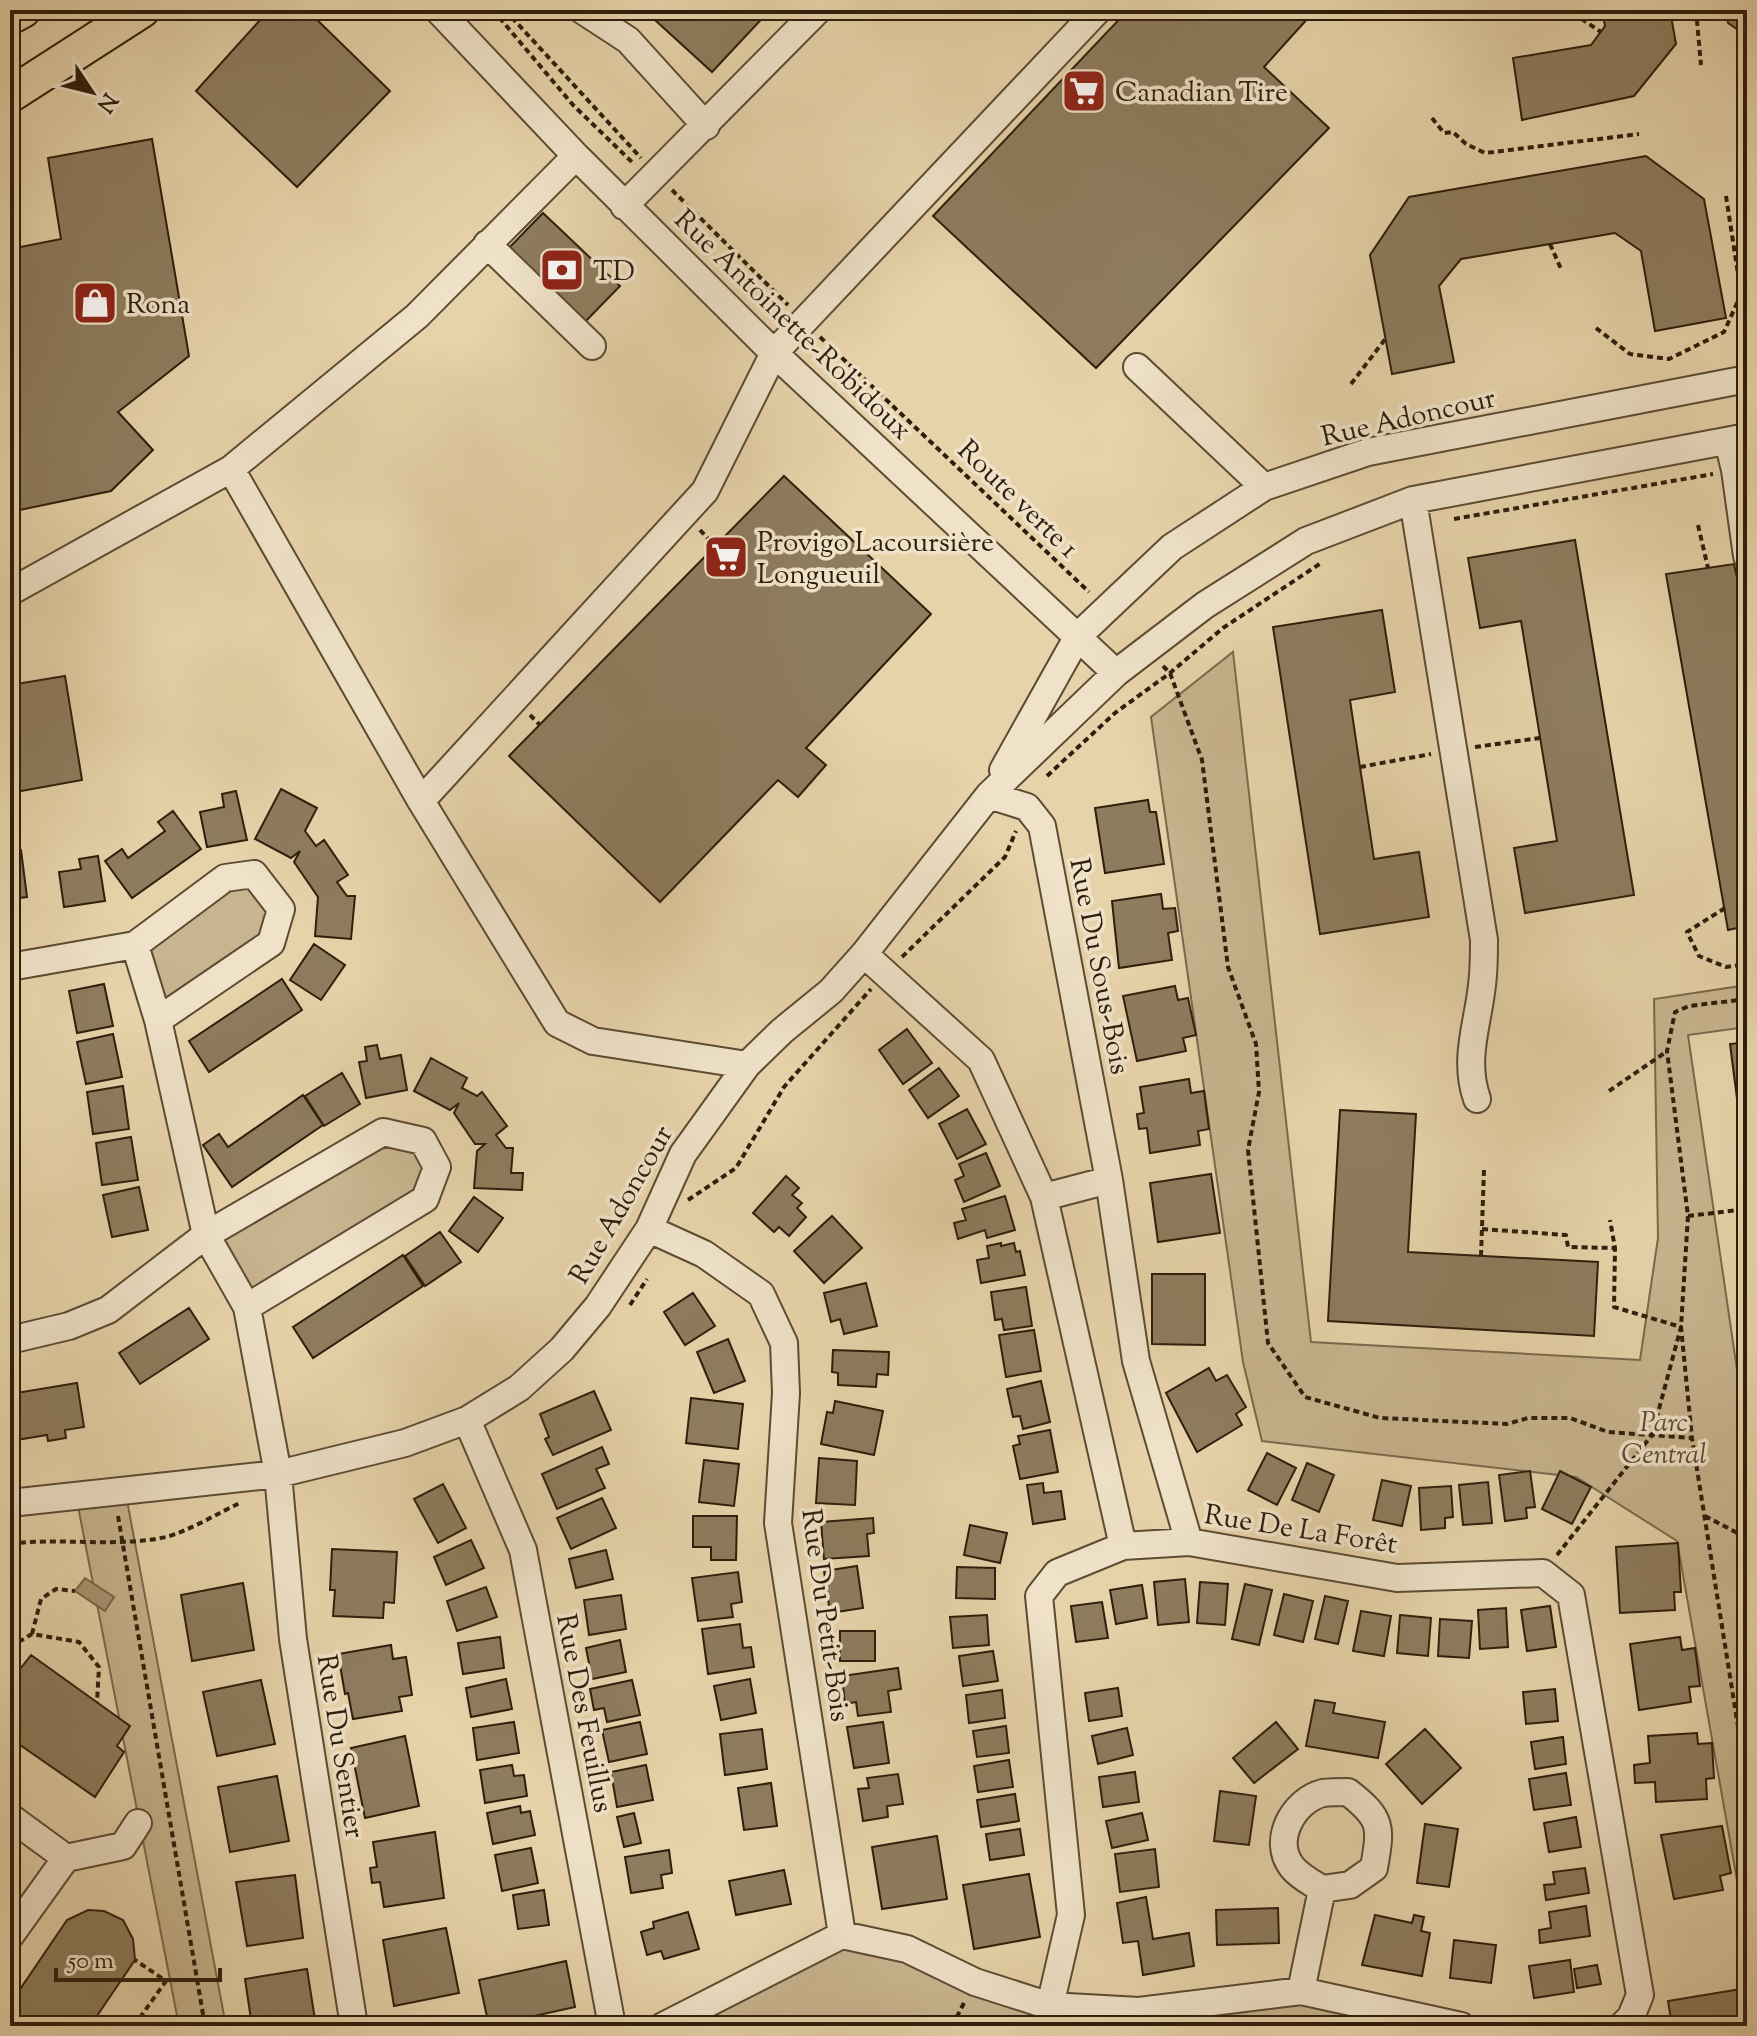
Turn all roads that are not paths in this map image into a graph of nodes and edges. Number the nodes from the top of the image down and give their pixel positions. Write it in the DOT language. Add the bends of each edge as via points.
graph roads {
  1 [pos="23,10"];
  2 [pos="142,10"];
  3 [pos="438,10"];
  4 [pos="582,10"];
  5 [pos="818,10"];
  6 [pos="1098,10"];
  7 [pos="10,17"];
  8 [pos="10,95"];
  9 [pos="706,126"];
  10 [pos="576,156"];
  11 [pos="624,206"];
  12 [pos="487,244"];
  13 [pos="592,346"];
  14 [pos="774,353"];
  15 [pos="1137,367"];
  16 [pos="1747,379"];
  17 [pos="1737,439"];
  18 [pos="231,469"];
  19 [pos="1264,487"];
  20 [pos="1413,500"];
  21 [pos="1747,556"];
  22 [pos="10,592"];
  23 [pos="1078,636"];
  24 [pos="1116,673"];
  25 [pos="989,795"];
  26 [pos="421,801"];
  27 [pos="135,945"];
  28 [pos="864,954"];
  29 [pos="10,967"];
  30 [pos="158,1020"];
  31 [pos="747,1065"];
  32 [pos="1477,1099"];
  33 [pos="1109,1180"];
  34 [pos="1044,1197"];
  35 [pos="649,1229"];
  36 [pos="206,1235"];
  37 [pos="247,1307"];
  38 [pos="10,1340"];
  39 [pos="467,1420"];
  40 [pos="278,1474"];
  41 [pos="10,1503"];
  42 [pos="1189,1542"];
  43 [pos="1123,1546"];
  44 [pos="10,1817"];
  45 [pos="138,1823"];
  46 [pos="66,1858"];
  47 [pos="1322,1889"];
  48 [pos="842,1935"];
  49 [pos="10,1936"];
  50 [pos="1301,1991"];
  51 [pos="1050,2006"];
  52 [pos="1632,2016"];
  53 [pos="354,2026"];
  54 [pos="612,2026"];
  55 [pos="663,2026"];
  56 [pos="1461,2026"];
  1 -- 7 [label="main road"];
  2 -- 8 [label="main road"];
  3 -- 10 [label="street, Rue Antoinette-Robidoux"];
  4 -- 9 [label="street" via="628,40"];
  5 -- 9 [label="street"];
  6 -- 14 [label="street"];
  9 -- 11 [label="street" via="646,170"];
  10 -- 11 [label="street, Rue Antoinette-Robidoux"];
  10 -- 12 [label="street"];
  11 -- 14 [label="street, Rue Antoinette-Robidoux"];
  12 -- 13 [label="street"];
  12 -- 18 [label="street" via="417,316"];
  14 -- 23 [label="street, Rue Antoinette-Robidoux"];
  14 -- 26 [label="street" via="705,491"];
  15 -- 19 [label="street"];
  16 -- 19 [label="street, Rue Adoncour" via="1368,452"];
  17 -- 20 [label="street, Rue Adoncour"];
  17 -- 21 [label="street" via="1735,470"];
  18 -- 22 [label="street"];
  18 -- 26 [label="street"];
  19 -- 23 [label="street, Rue Adoncour" via="1172,547"];
  20 -- 24 [label="street, Rue Adoncour" via="1306,541 1205,605"];
  20 -- 32 [label="street" via="1484,940 1471,1047"];
  23 -- 24 [label="street, Rue Antoinette-Robidoux"];
  23 -- 25 [label="street, Rue Adoncour"];
  24 -- 25 [label="street, Rue Adoncour"];
  25 -- 28 [label="street, Rue Adoncour"];
  25 -- 33 [label="street, Rue Du Sous-Bois" via="1027,807 1042,826"];
  26 -- 31 [label="street" via="557,1023 593,1041"];
  27 -- 29 [label="street"];
  27 -- 30 [label="street, Rue Du Sentier"];
  27 -- 30 [label="street" via="225,878 254,874 281,909 271,943"];
  28 -- 31 [label="street, Rue Adoncour" via="831,991"];
  28 -- 34 [label="street" via="981,1060"];
  30 -- 36 [label="street, Rue Du Sentier"];
  31 -- 35 [label="street, Rue Adoncour" via="683,1154"];
  33 -- 34 [label="street"];
  33 -- 42 [label="street, Rue Du Sous-Bois" via="1136,1361"];
  34 -- 43 [label="street"];
  35 -- 39 [label="street, Rue Adoncour" via="562,1349 519,1388"];
  35 -- 48 [label="street, Rue Du Petit-Bois" via="704,1254 761,1294 784,1343 778,1523"];
  36 -- 37 [label="street, Rue Du Sentier"];
  36 -- 37 [label="street" via="383,1132 423,1141 437,1167 425,1199"];
  36 -- 38 [label="street" via="108,1310"];
  37 -- 40 [label="street, Rue Du Sentier"];
  39 -- 40 [label="street, Rue Adoncour" via="405,1443"];
  39 -- 54 [label="street, Rue Des Feuillus" via="523,1550"];
  40 -- 41 [label="street, Rue Adoncour"];
  40 -- 53 [label="street, Rue Du Sentier" via="293,1639"];
  42 -- 43 [label="street, Rue De La Forêt"];
  42 -- 52 [label="street, Rue De La Forêt" via="1397,1578 1543,1573 1571,1595"];
  43 -- 51 [label="street, Rue De La Forêt" via="1057,1573 1039,1596 1071,1915"];
  44 -- 46 [label="street"];
  45 -- 46 [label="street" via="123,1846"];
  46 -- 49 [label="street"];
  47 -- 50 [label="street"];
  48 -- 51 [label="street" via="907,1949 975,1982"];
  48 -- 55 [label="street"];
  50 -- 51 [label="street" via="1139,2011"];
  50 -- 56 [label="street"];
}
